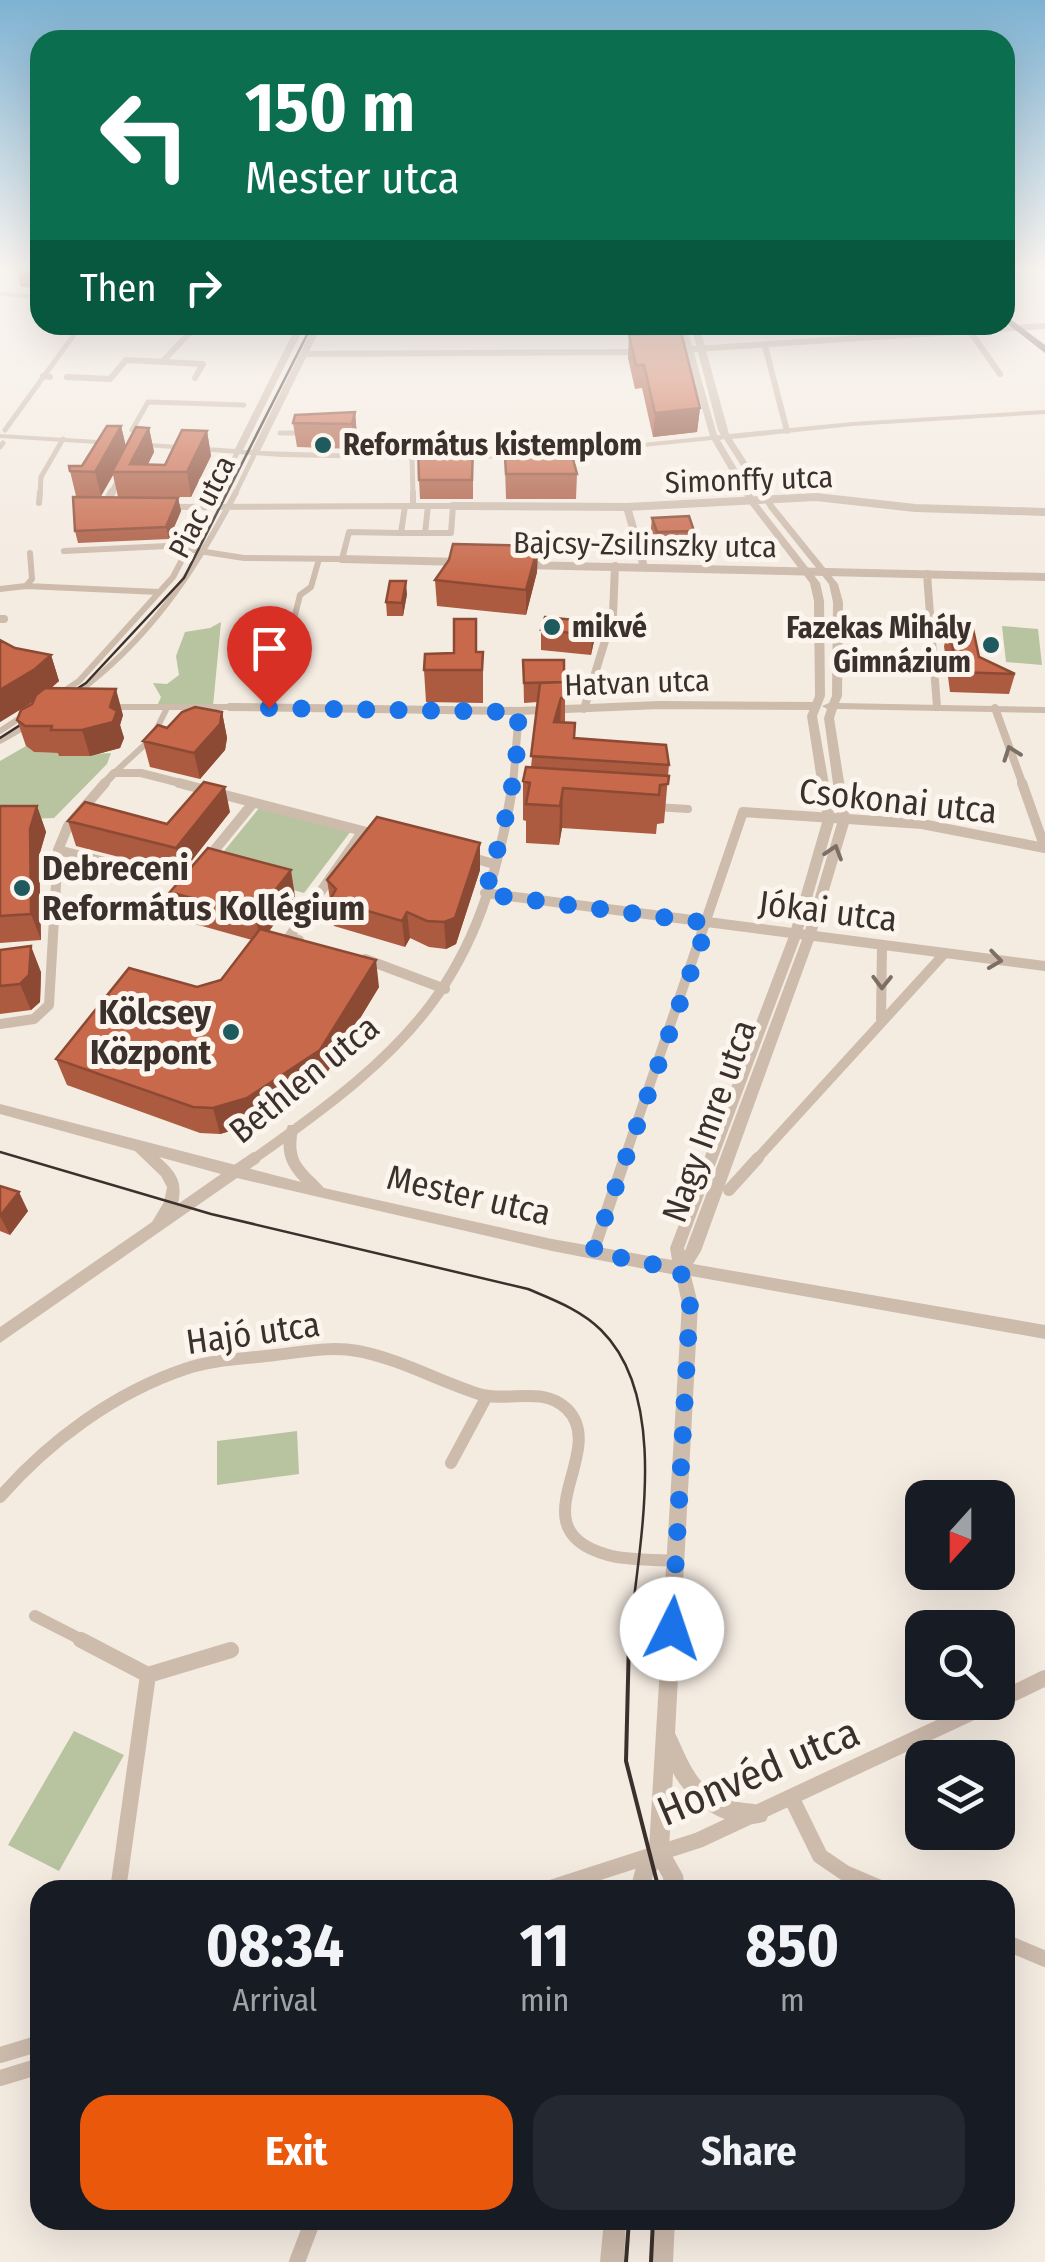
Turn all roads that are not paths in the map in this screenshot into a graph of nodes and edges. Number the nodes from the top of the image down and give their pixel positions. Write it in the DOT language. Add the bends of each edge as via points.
graph roads {
  1 [pos="48,373"];
  2 [pos="115,373"];
  3 [pos="198,373"];
  4 [pos="277,373"];
  5 [pos="295,373"];
  6 [pos="695,373"];
  7 [pos="709,373"];
  8 [pos="772,373"];
  9 [pos="67,377"];
  10 [pos="195,378"];
  11 [pos="244,406"];
  12 [pos="1045,412"];
  13 [pos="132,430"];
  14 [pos="787,431"];
  15 [pos="284,433"];
  16 [pos="321,434"];
  17 [pos="722,438"];
  18 [pos="2,439"];
  19 [pos="63,440"];
  20 [pos="238,451"];
  21 [pos="255,453"];
  22 [pos="412,458"];
  23 [pos="125,468"];
  24 [pos="767,500"];
  25 [pos="752,502"];
  26 [pos="39,503"];
  27 [pos="88,504"];
  28 [pos="105,505"];
  29 [pos="121,506"];
  30 [pos="209,506"];
  31 [pos="228,506"];
  32 [pos="404,506"];
  33 [pos="413,506"];
  34 [pos="428,506"];
  35 [pos="453,506"];
  36 [pos="627,506"];
  37 [pos="154,507"];
  38 [pos="263,507"];
  39 [pos="1045,512"];
  40 [pos="401,533"];
  41 [pos="426,533"];
  42 [pos="148,547"];
  43 [pos="188,549"];
  44 [pos="64,551"];
  45 [pos="204,552"];
  46 [pos="30,554"];
  47 [pos="244,558"];
  48 [pos="319,559"];
  49 [pos="342,559"];
  50 [pos="468,562"];
  51 [pos="505,564"];
  52 [pos="615,566"];
  53 [pos="644,567"];
  54 [pos="808,572"];
  55 [pos="827,573"];
  56 [pos="927,574"];
  57 [pos="1045,577"];
  58 [pos="26,586"];
  59 [pos="0,589"];
  60 [pos="158,592"];
  61 [pos="288,639"];
  62 [pos="79,680"];
  63 [pos="91,684"];
  64 [pos="61,703"];
  65 [pos="78,704"];
  66 [pos="96,706"];
  67 [pos="816,706"];
  68 [pos="833,706"];
  69 [pos="39,707"];
  70 [pos="230,708"];
  71 [pos="937,708"];
  72 [pos="995,708"];
  73 [pos="584,709"];
  74 [pos="166,710"];
  75 [pos="1045,710"];
  76 [pos="518,712"];
  77 [pos="32,722"];
  78 [pos="0,730"];
  79 [pos="0,741"];
  80 [pos="114,773"];
  81 [pos="510,797"];
  82 [pos="524,798"];
  83 [pos="252,803"];
  84 [pos="652,806"];
  85 [pos="688,809"];
  86 [pos="836,820"];
  87 [pos="363,831"];
  88 [pos="381,836"];
  89 [pos="1045,848"];
  90 [pos="58,850"];
  91 [pos="456,854"];
  92 [pos="494,864"];
  93 [pos="485,894"];
  94 [pos="708,923"];
  95 [pos="802,936"];
  96 [pos="306,942"];
  97 [pos="882,946"];
  98 [pos="945,953"];
  99 [pos="356,956"];
  100 [pos="1045,966"];
  101 [pos="445,989"];
  102 [pos="881,1018"];
  103 [pos="0,1024"];
  104 [pos="0,1109"];
  105 [pos="293,1130"];
  106 [pos="137,1146"];
  107 [pos="236,1172"];
  108 [pos="730,1190"];
  109 [pos="322,1192"];
  110 [pos="154,1228"];
  111 [pos="593,1252"];
  112 [pos="680,1270"];
  113 [pos="1045,1332"];
  114 [pos="0,1336"];
  115 [pos="487,1396"];
  116 [pos="452,1462"];
  117 [pos="0,1497"];
  118 [pos="676,1561"];
  119 [pos="35,1616"];
  120 [pos="230,1650"];
  121 [pos="148,1675"];
  122 [pos="1045,1678"];
  123 [pos="1015,1693"];
  124 [pos="958,1720"];
  125 [pos="666,1730"];
  126 [pos="792,1799"];
  127 [pos="759,1814"];
  128 [pos="659,1852"];
  129 [pos="119,1880"];
  130 [pos="574,1880"];
  131 [pos="642,1880"];
  132 [pos="674,1880"];
  133 [pos="861,1880"];
  134 [pos="1015,1946"];
  135 [pos="1045,1959"];
  136 [pos="30,2046"];
  137 [pos="0,2055"];
  138 [pos="30,2069"];
  139 [pos="0,2078"];
  140 [pos="309,2230"];
  141 [pos="614,2230"];
  142 [pos="663,2230"];
  143 [pos="297,2262"];
  144 [pos="612,2262"];
  145 [pos="661,2262"];
  1 -- 18 [label="street"];
  2 -- 9 [label="street" via="110,379"];
  3 -- 10 [label="street"];
  4 -- 20 [label="street, Piac utca"];
  5 -- 21 [label="street, Piac utca"];
  6 -- 17 [label="street" via="711,431"];
  7 -- 17 [label="street"];
  8 -- 14 [label="street"];
  11 -- 13 [label="street" via="148,402"];
  12 -- 14 [label="street"];
  14 -- 17 [label="street"];
  15 -- 16 [label="street"];
  17 -- 22 [label="street" via="603,451"];
  17 -- 24 [label="street"];
  17 -- 25 [label="street"];
  18 -- 19 [label="street"];
  19 -- 20 [label="street"];
  19 -- 26 [label="street" via="42,477"];
  20 -- 21 [label="street"];
  20 -- 30 [label="street, Piac utca"];
  21 -- 22 [label="street"];
  21 -- 31 [label="street, Piac utca"];
  22 -- 33 [label="street"];
  23 -- 28 [label="street"];
  24 -- 25 [label="street, Simonffy utca"];
  24 -- 39 [label="street, Simonffy utca" via="816,497"];
  24 -- 55 [label="street"];
  25 -- 36 [label="street, Simonffy utca"];
  25 -- 54 [label="street"];
  27 -- 28 [label="street"];
  28 -- 29 [label="street"];
  30 -- 31 [label="street"];
  30 -- 37 [label="street"];
  30 -- 43 [label="street, Piac utca"];
  31 -- 38 [label="street"];
  31 -- 45 [label="street, Piac utca"];
  32 -- 33 [label="street"];
  32 -- 38 [label="street"];
  32 -- 40 [label="street"];
  33 -- 34 [label="street"];
  34 -- 35 [label="street"];
  34 -- 41 [label="street"];
  35 -- 36 [label="street, Simonffy utca"];
  35 -- 41 [label="street" via="451,533"];
  36 -- 53 [label="street"];
  40 -- 41 [label="street"];
  40 -- 49 [label="street" via="349,532"];
  42 -- 43 [label="street"];
  42 -- 44 [label="street"];
  43 -- 45 [label="street"];
  43 -- 60 [label="street, Piac utca"];
  45 -- 47 [label="street"];
  45 -- 63 [label="street, Piac utca" via="170,605"];
  46 -- 58 [label="street"];
  47 -- 48 [label="street, Bajcsy-Zsilinszky utca"];
  48 -- 49 [label="street, Bajcsy-Zsilinszky utca"];
  48 -- 61 [label="street"];
  49 -- 50 [label="street, Bajcsy-Zsilinszky utca"];
  51 -- 52 [label="street, Bajcsy-Zsilinszky utca"];
  52 -- 53 [label="street, Bajcsy-Zsilinszky utca"];
  52 -- 73 [label="street" via="613,615"];
  53 -- 54 [label="street, Bajcsy-Zsilinszky utca"];
  54 -- 55 [label="street, Bajcsy-Zsilinszky utca"];
  54 -- 67 [label="street, Nagy Imre utca" via="818,601"];
  55 -- 56 [label="street, Bajcsy-Zsilinszky utca"];
  55 -- 68 [label="street, Nagy Imre utca" via="838,602"];
  56 -- 57 [label="street, Bajcsy-Zsilinszky utca"];
  56 -- 71 [label="street"];
  58 -- 59 [label="street"];
  58 -- 60 [label="street"];
  60 -- 62 [label="street, Piac utca"];
  62 -- 64 [label="street" via="52,699"];
  63 -- 64 [label="street"];
  64 -- 65 [label="street"];
  66 -- 74 [label="street"];
  67 -- 68 [label="street, Hatvan utca"];
  67 -- 73 [label="street, Hatvan utca"];
  67 -- 86 [label="street, Nagy Imre utca" via="812,716"];
  68 -- 71 [label="street, Hatvan utca"];
  68 -- 86 [label="street, Nagy Imre utca" via="828,718"];
  69 -- 78 [label="street"];
  70 -- 74 [label="street"];
  70 -- 76 [label="street, Hatvan utca"];
  71 -- 72 [label="street, Hatvan utca"];
  72 -- 75 [label="street, Hatvan utca"];
  89 -- 72 [label="street, one-way"];
  73 -- 76 [label="street, Hatvan utca"];
  74 -- 80 [label="street" via="152,738"];
  76 -- 81 [label="street, Bethlen utca"];
  77 -- 79 [label="street"];
  80 -- 83 [label="street" via="140,773"];
  80 -- 90 [label="street" via="68,826"];
  81 -- 82 [label="street"];
  81 -- 92 [label="street, Bethlen utca"];
  83 -- 87 [label="street"];
  83 -- 90 [label="street" via="187,884"];
  84 -- 85 [label="street"];
  86 -- 89 [label="street, Csokonai utca" via="922,824"];
  86 -- 94 [label="street, Csokonai utca" via="744,812"];
  86 -- 95 [label="street, Nagy Imre utca"];
  87 -- 88 [label="street"];
  87 -- 96 [label="street" via="289,937"];
  90 -- 103 [label="street" via="49,1005 34,1019"];
  91 -- 92 [label="street"];
  92 -- 93 [label="street, Bethlen utca"];
  93 -- 94 [label="street, Jókai utca"];
  93 -- 101 [label="street, Bethlen utca" via="466,953"];
  94 -- 95 [label="street, Jókai utca"];
  94 -- 111 [label="street"];
  95 -- 97 [label="street, Jókai utca"];
  95 -- 112 [label="street, Nagy Imre utca" via="678,1248"];
  97 -- 98 [label="street, Jókai utca"];
  97 -- 102 [label="street, one-way"];
  98 -- 100 [label="street, Jókai utca, one-way"];
  98 -- 102 [label="street"];
  99 -- 101 [label="street"];
  101 -- 105 [label="street, Bethlen utca" via="367,1074"];
  102 -- 108 [label="street"];
  104 -- 106 [label="street, Mester utca"];
  105 -- 107 [label="street, Bethlen utca"];
  105 -- 109 [label="street" via="290,1158"];
  106 -- 107 [label="street, Mester utca"];
  106 -- 110 [label="street" via="174,1187"];
  107 -- 109 [label="street, Mester utca"];
  107 -- 110 [label="street, Bethlen utca"];
  109 -- 111 [label="street, Mester utca"];
  110 -- 114 [label="street, Bethlen utca"];
  111 -- 112 [label="street, Mester utca"];
  112 -- 113 [label="street, Mester utca"];
  112 -- 118 [label="street" via="690,1304"];
  115 -- 116 [label="street"];
  115 -- 117 [label="street, Hajó utca" via="356,1350 206,1364 144,1388 61,1438"];
  115 -- 118 [label="street, Hajó utca" via="529,1393 571,1413 578,1454 563,1511 580,1540 610,1555"];
  118 -- 125 [label="street"];
  119 -- 121 [label="street"];
  120 -- 121 [label="street"];
  121 -- 129 [label="street"];
  122 -- 123 [label="street, Honvéd utca"];
  124 -- 126 [label="street, Honvéd utca"];
  125 -- 127 [label="street" via="680,1770 706,1800 722,1811"];
  125 -- 128 [label="street"];
  126 -- 127 [label="street, Honvéd utca"];
  126 -- 133 [label="street" via="820,1856"];
  127 -- 128 [label="street, Honvéd utca"];
  128 -- 130 [label="street, Honvéd utca"];
  128 -- 131 [label="street"];
  128 -- 132 [label="street"];
  134 -- 135 [label="street"];
  136 -- 137 [label="street"];
  138 -- 139 [label="street"];
  140 -- 143 [label="street"];
  141 -- 144 [label="street"];
  142 -- 145 [label="street"];
}
